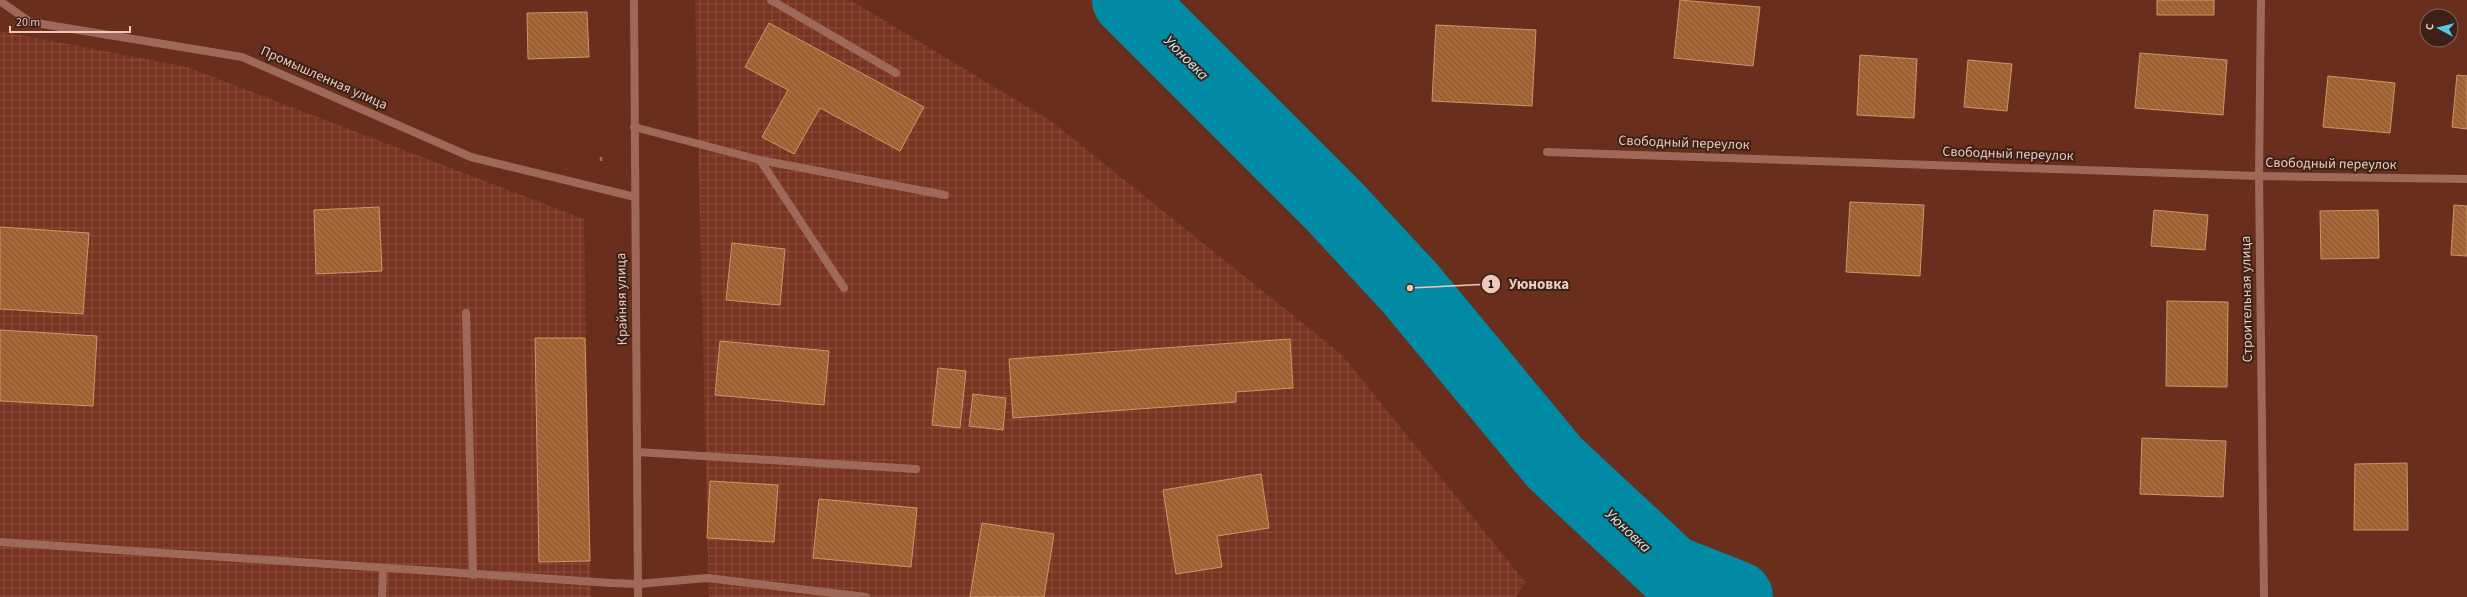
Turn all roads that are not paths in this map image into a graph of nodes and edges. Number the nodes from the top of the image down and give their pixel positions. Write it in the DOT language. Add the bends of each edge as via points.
graph roads {
  1 [pos="634,0"];
  2 [pos="771,0"];
  3 [pos="2261,0"];
  4 [pos="0,1"];
  5 [pos="896,73"];
  6 [pos="634,127"];
  7 [pos="1547,152"];
  8 [pos="760,160"];
  9 [pos="2259,176"];
  10 [pos="2467,179"];
  11 [pos="945,195"];
  12 [pos="635,197"];
  13 [pos="844,288"];
  14 [pos="466,313"];
  15 [pos="637,452"];
  16 [pos="916,469"];
  17 [pos="0,542"];
  18 [pos="383,569"];
  19 [pos="473,575"];
  20 [pos="638,584"];
  21 [pos="382,597"];
  22 [pos="638,597"];
  23 [pos="866,597"];
  24 [pos="2264,597"];
  1 -- 6 [label="street, Крайняя улица"];
  2 -- 5 [label="street"];
  3 -- 9 [label="street, Строительная улица"];
  4 -- 12 [label="street, Промышленная улица" via="30,22 242,57 472,157"];
  6 -- 8 [label="street"];
  6 -- 12 [label="street, Крайняя улица"];
  7 -- 9 [label="street, Свободный переулок"];
  8 -- 11 [label="street"];
  8 -- 13 [label="street"];
  9 -- 10 [label="street, Свободный переулок"];
  9 -- 24 [label="street, Строительная улица"];
  12 -- 15 [label="street, Крайняя улица"];
  14 -- 19 [label="street"];
  15 -- 16 [label="street"];
  15 -- 20 [label="street, Крайняя улица"];
  17 -- 18 [label="street"];
  18 -- 19 [label="street"];
  18 -- 21 [label="street"];
  19 -- 20 [label="street"];
  20 -- 22 [label="street, Крайняя улица"];
  20 -- 23 [label="street" via="707,578"];
}
